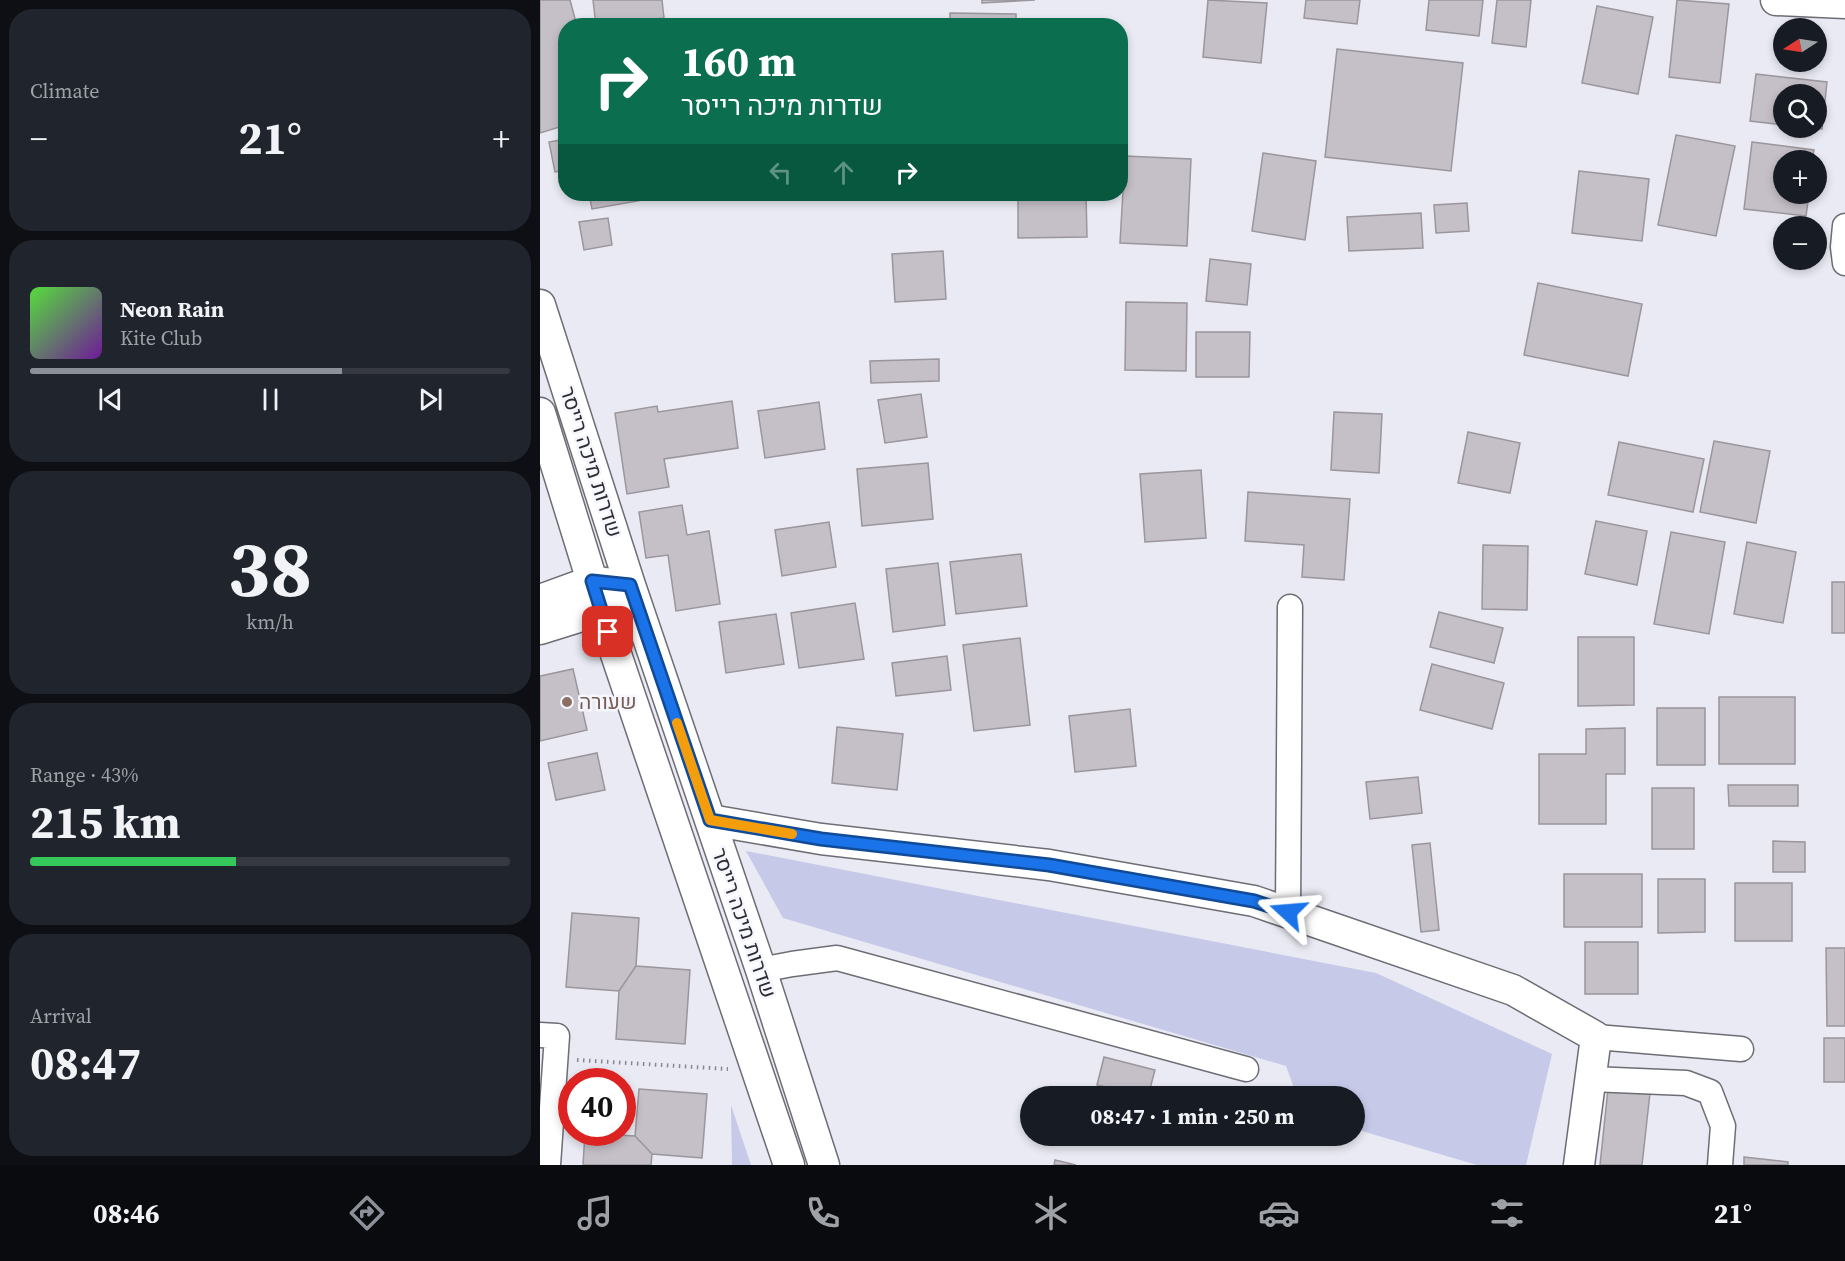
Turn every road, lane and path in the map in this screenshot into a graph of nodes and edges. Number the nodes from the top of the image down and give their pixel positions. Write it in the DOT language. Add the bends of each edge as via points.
graph roads {
  1 [pos="1776,0"];
  2 [pos="1844,7"];
  3 [pos="1845,226"];
  4 [pos="1845,263"];
  5 [pos="540,304"];
  6 [pos="540,413"];
  7 [pos="592,581"];
  8 [pos="630,585"];
  9 [pos="540,600"];
  10 [pos="1290,607"];
  11 [pos="601,610"];
  12 [pos="540,629"];
  13 [pos="710,820"];
  14 [pos="1288,912"];
  15 [pos="761,970"];
  16 [pos="1596,1037"];
  17 [pos="551,1043"];
  18 [pos="1741,1049"];
  19 [pos="1246,1069"];
  20 [pos="757,1071"];
  21 [pos="1591,1079"];
  22 [pos="548,1165"];
  23 [pos="789,1165"];
  24 [pos="824,1165"];
  25 [pos="1579,1165"];
  26 [pos="1720,1165"];
  1 -- 2 [label="street"];
  3 -- 4 [label="street"];
  5 -- 8 [label="street, שדרות מיכה רייסר"];
  6 -- 7 [label="street, שדרות מיכה רייסר"];
  7 -- 8 [label="street"];
  7 -- 9 [label="street"];
  7 -- 11 [label="street, שדרות מיכה רייסר"];
  8 -- 11 [label="street"];
  8 -- 13 [label="street, שדרות מיכה רייסר"];
  10 -- 14 [label="street"];
  11 -- 12 [label="street"];
  11 -- 20 [label="street, שדרות מיכה רייסר"];
  13 -- 14 [label="street" via="821,839 1049,865 1254,901"];
  13 -- 15 [label="street, שדרות מיכה רייסר"];
  14 -- 16 [label="street" via="1513,990"];
  15 -- 19 [label="street" via="837,958"];
  15 -- 24 [label="street, שדרות מיכה רייסר"];
  16 -- 18 [label="street"];
  16 -- 21 [label="street"];
  17 -- 20 [label="path"];
  17 -- 22 [label="street"];
  20 -- 23 [label="street, שדרות מיכה רייסר"];
  21 -- 25 [label="street"];
  21 -- 26 [label="street" via="1686,1083 1710,1092 1723,1126"];
}
